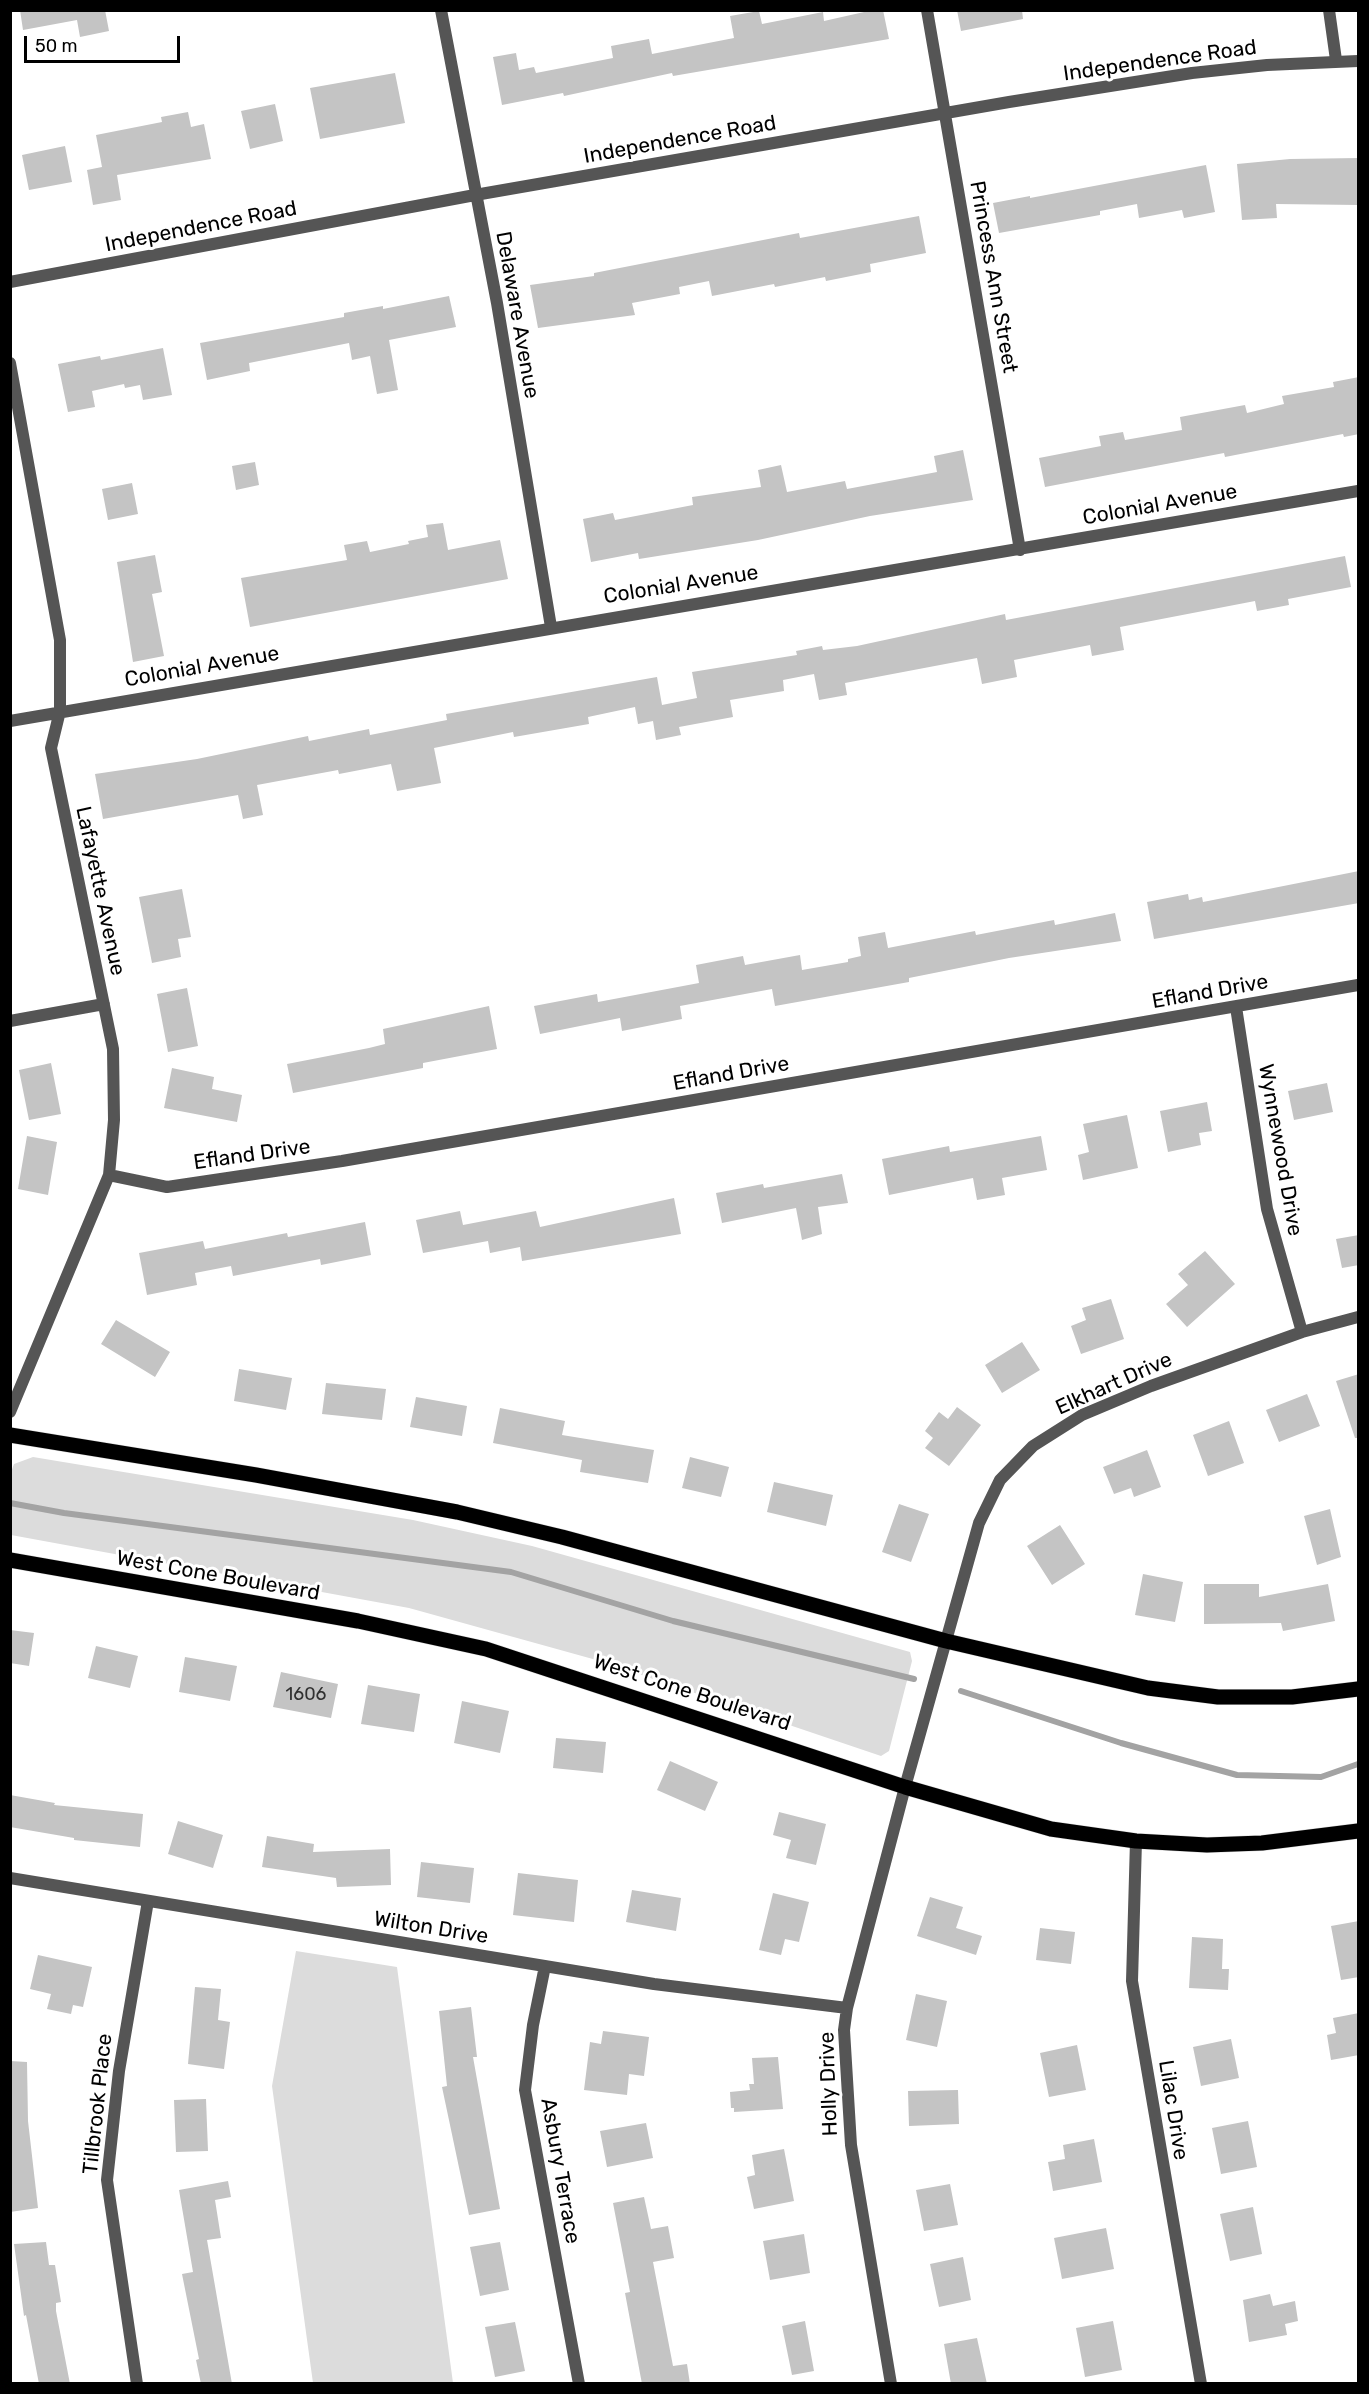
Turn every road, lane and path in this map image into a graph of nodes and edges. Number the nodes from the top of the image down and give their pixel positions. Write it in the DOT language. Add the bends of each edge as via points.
graph roads {
  1 [pos="441,10"];
  2 [pos="927,10"];
  3 [pos="1329,10"];
  4 [pos="1336,60"];
  5 [pos="1359,61"];
  6 [pos="945,114"];
  7 [pos="475,195"];
  8 [pos="10,282"];
  9 [pos="10,363"];
  10 [pos="1359,491"];
  11 [pos="1020,550"];
  12 [pos="551,627"];
  13 [pos="60,711"];
  14 [pos="10,721"];
  15 [pos="1359,985"];
  16 [pos="104,1004"];
  17 [pos="1236,1007"];
  18 [pos="10,1021"];
  19 [pos="109,1175"];
  20 [pos="1359,1317"];
  21 [pos="1302,1332"];
  22 [pos="10,1412"];
  23 [pos="10,1435"];
  24 [pos="10,1560"];
  25 [pos="946,1641"];
  26 [pos="1359,1689"];
  27 [pos="905,1787"];
  28 [pos="1359,1830"];
  29 [pos="1136,1841"];
  30 [pos="10,1878"];
  31 [pos="148,1901"];
  32 [pos="545,1966"];
  33 [pos="847,2008"];
  34 [pos="137,2384"];
  35 [pos="579,2384"];
  36 [pos="891,2384"];
  37 [pos="1201,2384"];
  1 -- 7 [label="street, Delaware Avenue"];
  2 -- 6 [label="street, Princess Ann Street"];
  3 -- 4 [label="street"];
  4 -- 5 [label="street, Independence Road"];
  4 -- 6 [label="street, Independence Road" via="1192,74"];
  6 -- 7 [label="street, Independence Road"];
  6 -- 11 [label="street, Princess Ann Street"];
  7 -- 8 [label="street, Independence Road"];
  7 -- 12 [label="street, Delaware Avenue"];
  9 -- 13 [label="street, Lafayette Avenue" via="60,640"];
  10 -- 11 [label="street, Colonial Avenue"];
  11 -- 12 [label="street, Colonial Avenue"];
  12 -- 13 [label="street, Colonial Avenue"];
  13 -- 14 [label="street, Colonial Avenue"];
  13 -- 16 [label="street, Lafayette Avenue" via="51,748"];
  15 -- 17 [label="street, Efland Drive"];
  16 -- 18 [label="street"];
  16 -- 19 [label="street, Lafayette Avenue" via="113,1049 114,1120"];
  17 -- 19 [label="street, Efland Drive" via="342,1161 167,1187"];
  17 -- 21 [label="street, Wynnewood Drive" via="1267,1209"];
  19 -- 22 [label="street, Lafayette Avenue"];
  20 -- 21 [label="street, Elkhart Drive"];
  21 -- 25 [label="street, Elkhart Drive" via="1082,1415 1033,1446 1000,1480 979,1523"];
  23 -- 25 [label="main road" via="457,1512"];
  24 -- 27 [label="main road, West Cone Boulevard" via="358,1621 486,1649"];
  25 -- 26 [label="main road" via="1149,1689 1292,1697"];
  25 -- 27 [label="street, Elkhart Drive"];
  27 -- 29 [label="main road, West Cone Boulevard" via="1051,1829"];
  27 -- 33 [label="street, Holly Drive"];
  28 -- 29 [label="main road, West Cone Boulevard" via="1262,1843"];
  29 -- 37 [label="street, Lilac Drive" via="1132,1981"];
  30 -- 31 [label="street, Wilton Drive"];
  31 -- 32 [label="street, Wilton Drive"];
  31 -- 34 [label="street, Tillbrook Place" via="119,2071 107,2180"];
  32 -- 33 [label="street, Wilton Drive"];
  32 -- 35 [label="street, Asbury Terrace" via="525,2090"];
  33 -- 36 [label="street, Holly Drive" via="845,2066 851,2145"];
}
